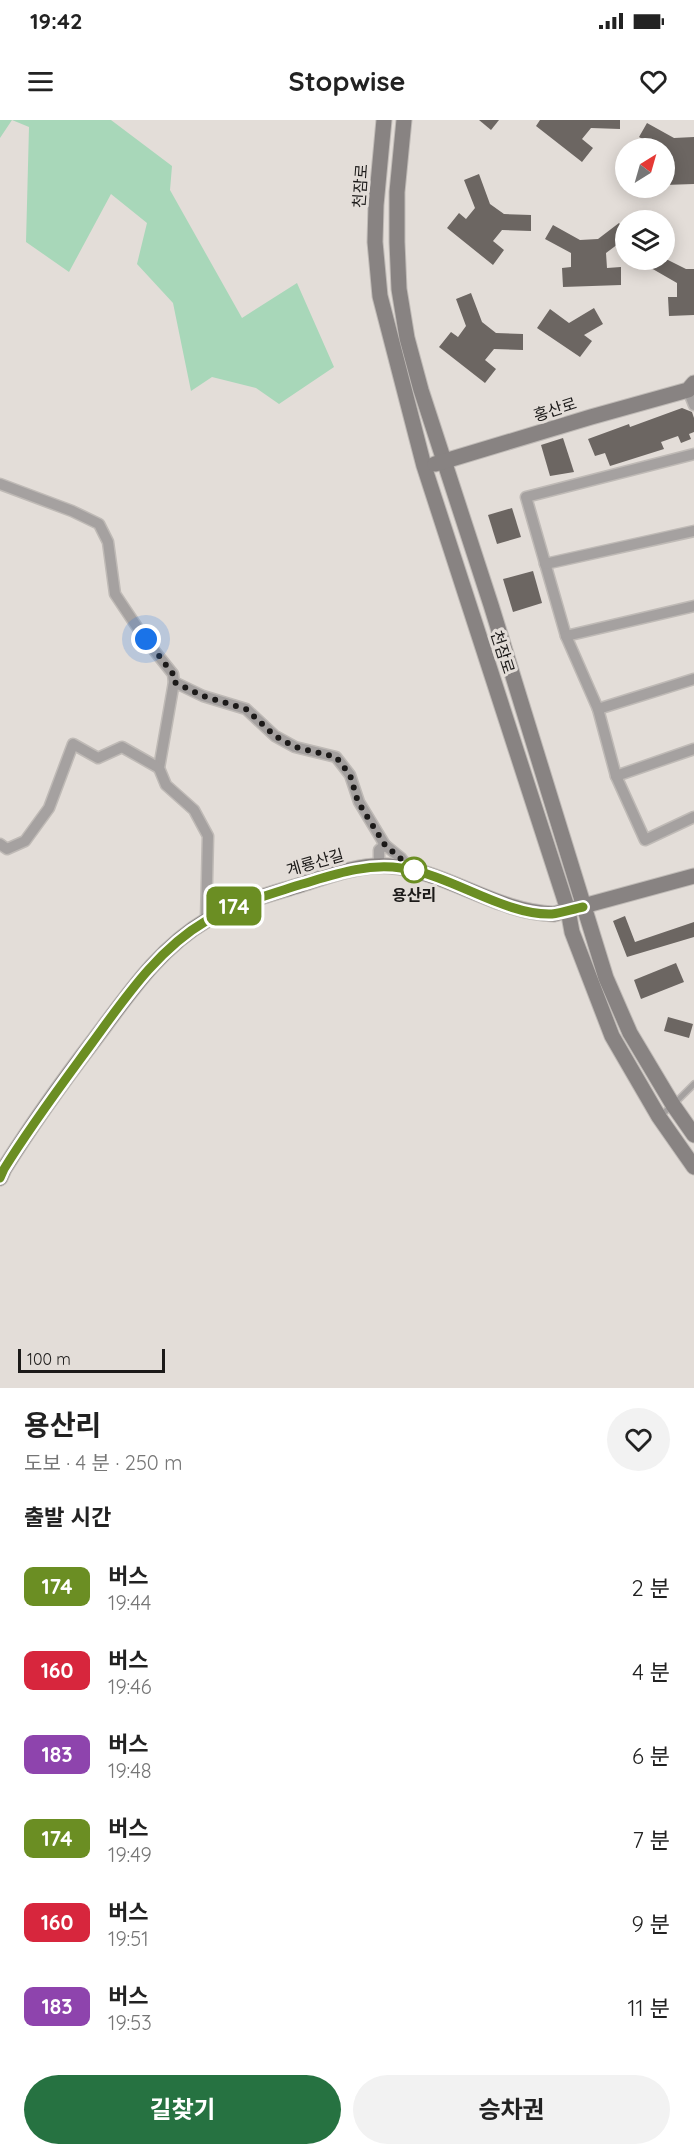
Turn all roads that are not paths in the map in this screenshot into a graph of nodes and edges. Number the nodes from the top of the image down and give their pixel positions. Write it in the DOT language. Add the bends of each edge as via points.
graph roads {
  1 [pos="384,120"];
  2 [pos="404,120"];
  3 [pos="691,387"];
  4 [pos="694,405"];
  5 [pos="694,454"];
  6 [pos="444,462"];
  7 [pos="424,466"];
  8 [pos="0,484"];
  9 [pos="694,531"];
  10 [pos="545,564"];
  11 [pos="694,606"];
  12 [pos="566,636"];
  13 [pos="694,679"];
  14 [pos="174,682"];
  15 [pos="598,709"];
  16 [pos="694,749"];
  17 [pos="159,768"];
  18 [pos="616,776"];
  19 [pos="694,817"];
  20 [pos="0,844"];
  21 [pos="385,845"];
  22 [pos="379,867"];
  23 [pos="409,869"];
  24 [pos="694,877"];
  25 [pos="583,907"];
  26 [pos="568,910"];
  27 [pos="206,921"];
  28 [pos="694,1084"];
  29 [pos="673,1105"];
  30 [pos="659,1117"];
  31 [pos="694,1135"];
  32 [pos="694,1167"];
  33 [pos="0,1178"];
  1 -- 7 [label="street, 천잠로" via="375,242 380,296"];
  2 -- 6 [label="street, 천잠로" via="397,192 399,289 413,359"];
  3 -- 4 [label="street"];
  3 -- 6 [label="street, 홍산로"];
  5 -- 10 [label="street" via="526,497"];
  6 -- 7 [label="street, 홍산로"];
  6 -- 25 [label="street, 천잠로"];
  7 -- 26 [label="street, 천잠로"];
  8 -- 14 [label="street" via="99,524 108,542 115,594 173,674"];
  9 -- 10 [label="street"];
  10 -- 12 [label="street"];
  11 -- 12 [label="street"];
  12 -- 15 [label="street"];
  13 -- 15 [label="street"];
  14 -- 17 [label="street"];
  14 -- 21 [label="street" via="246,709 275,736 295,747 336,757 350,775 358,802"];
  15 -- 18 [label="street"];
  16 -- 18 [label="street"];
  17 -- 20 [label="street" via="122,747 98,758 73,744 49,808 25,840 7,849"];
  17 -- 27 [label="street" via="166,785 194,810 208,836"];
  18 -- 19 [label="street" via="645,840"];
  21 -- 22 [label="street" via="379,850"];
  21 -- 23 [label="street"];
  22 -- 23 [label="street, 계룡산길"];
  22 -- 27 [label="street, 계룡산길" via="345,871 234,906"];
  23 -- 26 [label="street, 계룡산길" via="537,913"];
  24 -- 25 [label="street"];
  25 -- 26 [label="street, 계룡산길"];
  25 -- 29 [label="street, 천잠로" via="606,978 630,1034"];
  26 -- 30 [label="street, 천잠로" via="572,932 612,1036"];
  27 -- 33 [label="street, 계룡산길" via="155,963 126,997 30,1127"];
  28 -- 29 [label="lane"];
  29 -- 30 [label="lane"];
  29 -- 31 [label="street, 천잠로"];
  30 -- 32 [label="street, 천잠로"];
}
